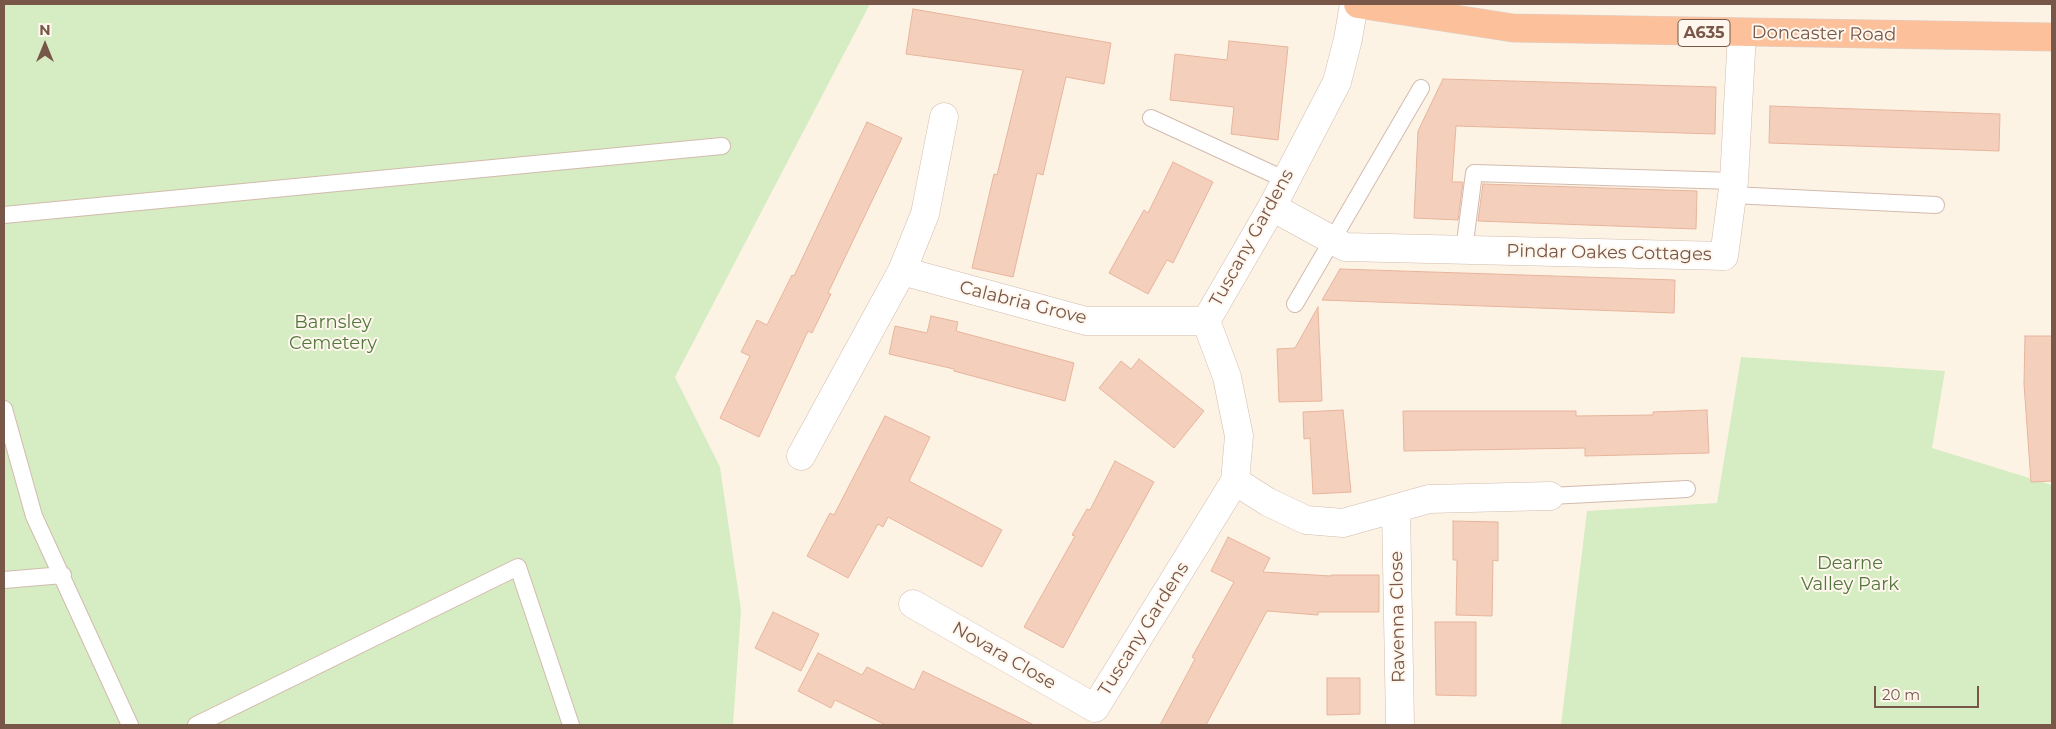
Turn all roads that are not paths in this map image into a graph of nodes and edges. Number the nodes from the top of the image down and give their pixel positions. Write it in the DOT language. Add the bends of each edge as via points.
graph roads {
  1 [pos="1354,4"];
  2 [pos="1358,4"];
  3 [pos="1469,12"];
  4 [pos="1742,34"];
  5 [pos="2052,37"];
  6 [pos="1421,88"];
  7 [pos="944,117"];
  8 [pos="1151,118"];
  9 [pos="722,146"];
  10 [pos="1286,180"];
  11 [pos="1733,188"];
  12 [pos="1936,205"];
  13 [pos="1272,207"];
  14 [pos="4,215"];
  15 [pos="1332,240"];
  16 [pos="1464,250"];
  17 [pos="902,271"];
  18 [pos="1295,304"];
  19 [pos="1206,321"];
  20 [pos="4,409"];
  21 [pos="801,456"];
  22 [pos="1235,481"];
  23 [pos="1687,489"];
  24 [pos="1550,496"];
  25 [pos="1396,509"];
  26 [pos="63,574"];
  27 [pos="4,580"];
  28 [pos="913,604"];
  29 [pos="1095,708"];
  30 [pos="130,725"];
  31 [pos="196,725"];
  32 [pos="571,725"];
  33 [pos="1400,725"];
  1 -- 10 [label="street, Tuscany Gardens" via="1337,82"];
  2 -- 3 [label="highway, Doncaster Road / A635"];
  3 -- 4 [label="highway, Doncaster Road / A635" via="1512,28"];
  4 -- 5 [label="highway, Doncaster Road / A635"];
  4 -- 11 [label="street, Pindar Oakes Cottages"];
  6 -- 15 [label="lane"];
  7 -- 17 [label="street" via="925,214"];
  8 -- 10 [label="lane"];
  9 -- 14 [label="lane"];
  10 -- 13 [label="street, Tuscany Gardens"];
  11 -- 12 [label="lane"];
  11 -- 16 [label="street, Pindar Oakes Cottages" via="1724,256"];
  11 -- 16 [label="lane" via="1474,173"];
  13 -- 15 [label="street, Pindar Oakes Cottages"];
  13 -- 19 [label="street, Tuscany Gardens"];
  15 -- 16 [label="street, Pindar Oakes Cottages" via="1345,247"];
  15 -- 18 [label="lane"];
  17 -- 19 [label="street, Calabria Grove" via="1086,321"];
  17 -- 21 [label="street"];
  19 -- 22 [label="street, Tuscany Gardens" via="1228,377 1239,436"];
  20 -- 26 [label="lane" via="34,516"];
  22 -- 25 [label="street" via="1268,502 1306,520 1343,523"];
  22 -- 29 [label="street, Tuscany Gardens"];
  23 -- 24 [label="lane"];
  24 -- 25 [label="street" via="1429,499"];
  25 -- 33 [label="street, Ravenna Close"];
  26 -- 27 [label="lane"];
  26 -- 30 [label="lane"];
  28 -- 29 [label="street, Novara Close"];
  31 -- 32 [label="lane" via="518,567"];
}
